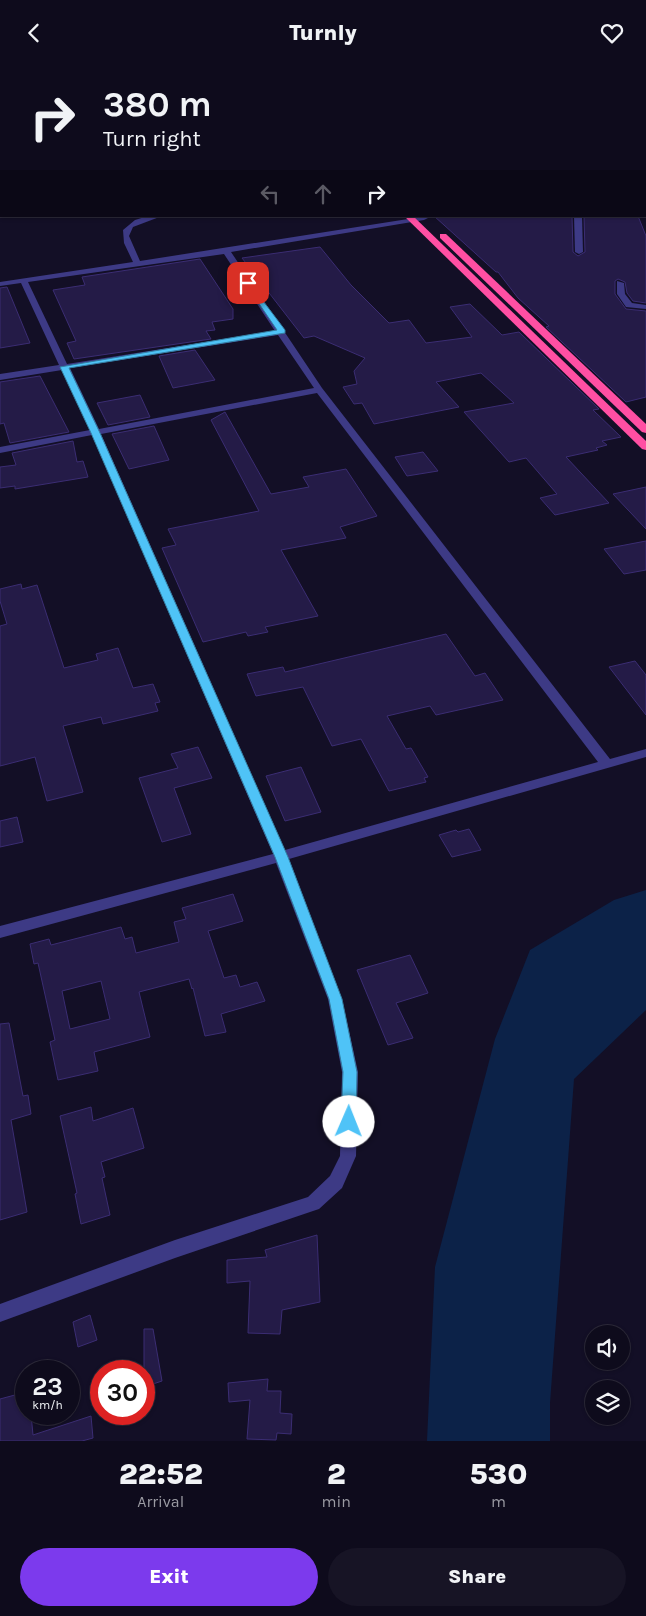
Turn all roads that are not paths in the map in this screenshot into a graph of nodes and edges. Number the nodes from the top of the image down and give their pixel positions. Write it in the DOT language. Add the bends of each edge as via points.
graph roads {
  1 [pos="155,217"];
  2 [pos="423,217"];
  3 [pos="578,217"];
  4 [pos="410,218"];
  5 [pos="226,251"];
  6 [pos="579,252"];
  7 [pos="137,263"];
  8 [pos="24,281"];
  9 [pos="620,283"];
  10 [pos="0,285"];
  11 [pos="646,307"];
  12 [pos="282,332"];
  13 [pos="576,363"];
  14 [pos="562,366"];
  15 [pos="64,367"];
  16 [pos="0,377"];
  17 [pos="319,390"];
  18 [pos="646,430"];
  19 [pos="96,433"];
  20 [pos="646,447"];
  21 [pos="0,451"];
  22 [pos="646,753"];
  23 [pos="606,763"];
  24 [pos="281,857"];
  25 [pos="0,932"];
  26 [pos="0,1313"];
  1 -- 7 [label="street" via="132,223 126,232 125,243"];
  2 -- 4 [label="street"];
  2 -- 13 [label="highway"];
  3 -- 6 [label="street"];
  4 -- 5 [label="street"];
  4 -- 14 [label="highway"];
  5 -- 7 [label="street"];
  5 -- 12 [label="street"];
  7 -- 8 [label="street"];
  8 -- 10 [label="street"];
  8 -- 15 [label="street"];
  9 -- 11 [label="street" via="621,294 628,305"];
  12 -- 15 [label="street"];
  12 -- 17 [label="street"];
  13 -- 14 [label="highway"];
  13 -- 18 [label="highway"];
  14 -- 20 [label="highway"];
  15 -- 16 [label="street"];
  15 -- 19 [label="street"];
  17 -- 19 [label="street"];
  17 -- 23 [label="street"];
  19 -- 21 [label="street"];
  19 -- 24 [label="street"];
  22 -- 23 [label="street"];
  23 -- 24 [label="street"];
  24 -- 25 [label="street"];
  24 -- 26 [label="street" via="335,999 350,1072 348,1156 336,1182 313,1203"];
}
